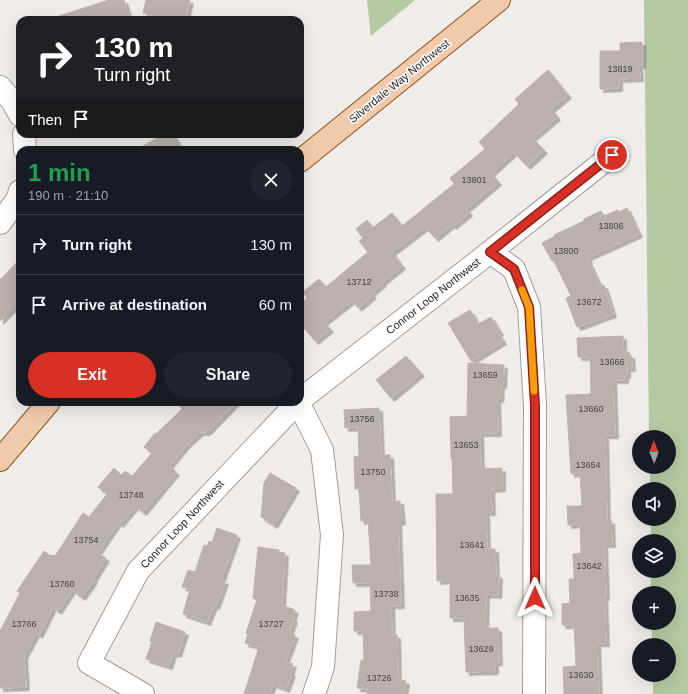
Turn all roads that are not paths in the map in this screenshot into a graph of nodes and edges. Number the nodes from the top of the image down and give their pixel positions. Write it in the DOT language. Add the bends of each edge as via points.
graph roads {
  1 [pos="499,0"];
  2 [pos="0,87"];
  3 [pos="16,108"];
  4 [pos="612,155"];
  5 [pos="304,158"];
  6 [pos="16,201"];
  7 [pos="0,223"];
  8 [pos="490,252"];
  9 [pos="304,396"];
  10 [pos="46,406"];
  11 [pos="293,406"];
  12 [pos="300,406"];
  13 [pos="0,460"];
  14 [pos="143,694"];
  15 [pos="314,694"];
  16 [pos="534,694"];
  1 -- 5 [label="main road, Silverdale Way Northwest"];
  2 -- 3 [label="street"];
  4 -- 8 [label="street"];
  6 -- 7 [label="street"];
  8 -- 9 [label="street, Connor Loop Northwest"];
  8 -- 16 [label="street, Connor Loop Northwest" via="514,269 529,307 535,406"];
  10 -- 13 [label="main road"];
  11 -- 14 [label="street, Connor Loop Northwest" via="138,571 89,662"];
  12 -- 15 [label="street" via="322,450 332,534 323,667"];
}
